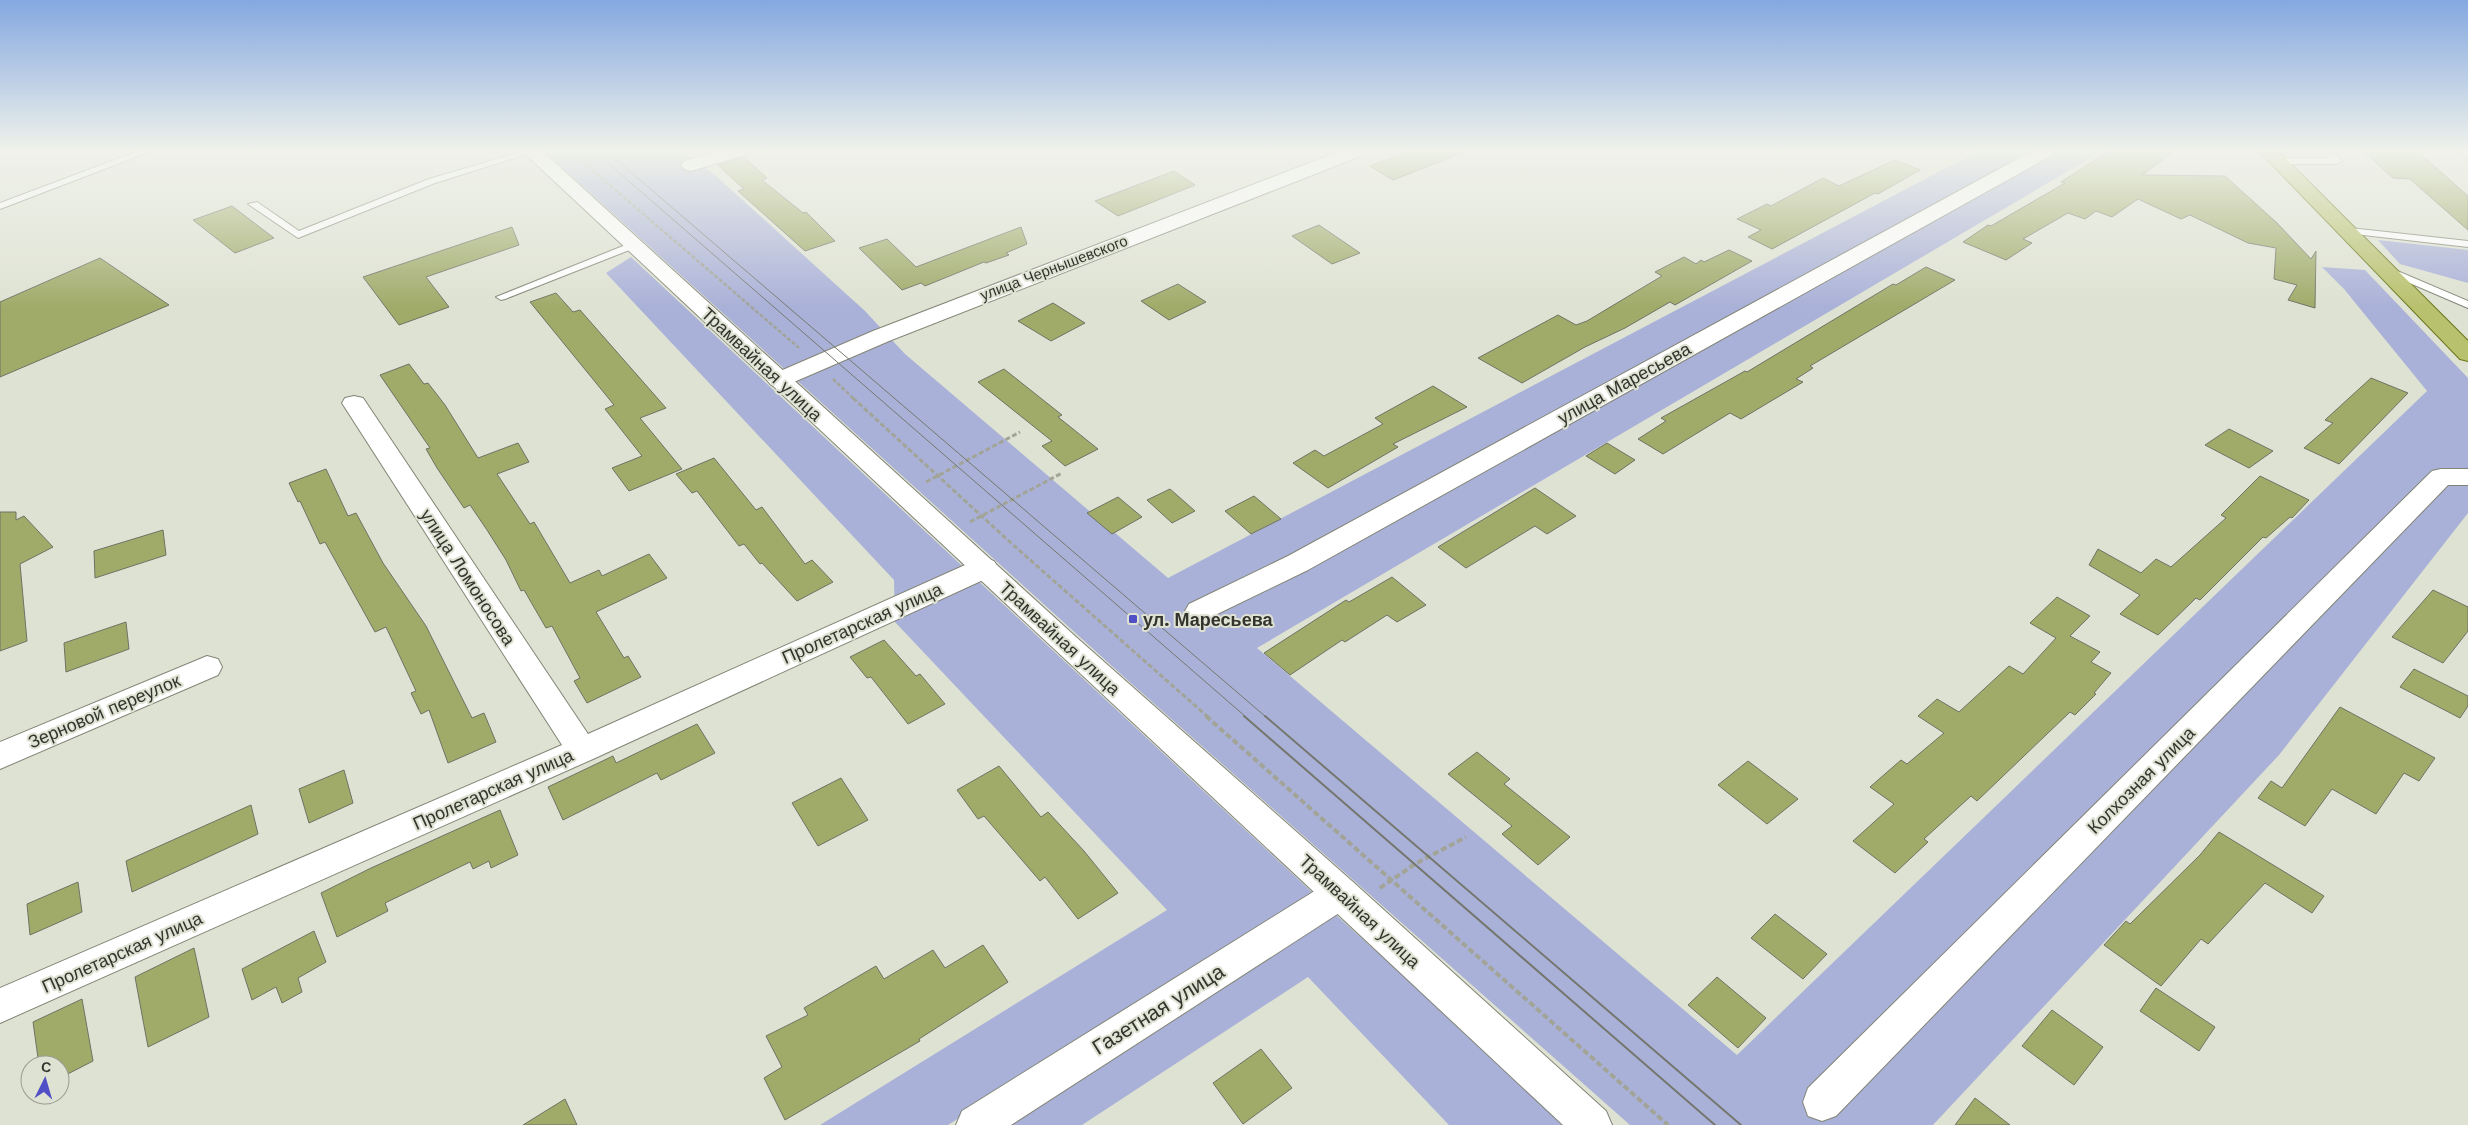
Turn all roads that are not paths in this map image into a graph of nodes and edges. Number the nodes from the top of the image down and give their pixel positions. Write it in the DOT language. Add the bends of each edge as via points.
graph roads {
  1 [pos="379,202"];
  2 [pos="587,202"];
  3 [pos="1224,202"];
  4 [pos="1952,202"];
  5 [pos="2321,202"];
  6 [pos="253,204"];
  7 [pos="2350,231"];
  8 [pos="2468,244"];
  9 [pos="633,245"];
  10 [pos="2388,270"];
  11 [pos="501,297"];
  12 [pos="2468,304"];
  13 [pos="2468,354"];
  14 [pos="779,380"];
  15 [pos="354,404"];
  16 [pos="2468,477"];
  17 [pos="984,568"];
  18 [pos="1199,611"];
  19 [pos="207,667"];
  20 [pos="582,750"];
  21 [pos="0,756"];
  22 [pos="1348,900"];
  23 [pos="0,1006"];
  24 [pos="1822,1102"];
  25 [pos="976,1125"];
  26 [pos="1592,1125"];
  1 -- 6 [label="lane" via="298,235"];
  2 -- 9 [label="street, Трамвайная улица"];
  3 -- 14 [label="street, улица Чернышевского" via="890,332"];
  4 -- 18 [label="street, улица Маресьева" via="1298,563"];
  5 -- 7 [label="main road"];
  7 -- 8 [label="lane"];
  7 -- 10 [label="main road"];
  9 -- 11 [label="lane"];
  9 -- 14 [label="street, Трамвайная улица"];
  10 -- 12 [label="lane"];
  10 -- 13 [label="main road"];
  14 -- 17 [label="street, Трамвайная улица"];
  15 -- 20 [label="street, улица Ломоносова"];
  16 -- 24 [label="street, Колхозная улица" via="2441,477"];
  17 -- 20 [label="street, Пролетарская улица"];
  17 -- 22 [label="street, Трамвайная улица"];
  19 -- 21 [label="street, Зерновой переулок"];
  20 -- 23 [label="street, Пролетарская улица"];
  22 -- 25 [label="street, Газетная улица"];
  22 -- 26 [label="street, Трамвайная улица"];
}
